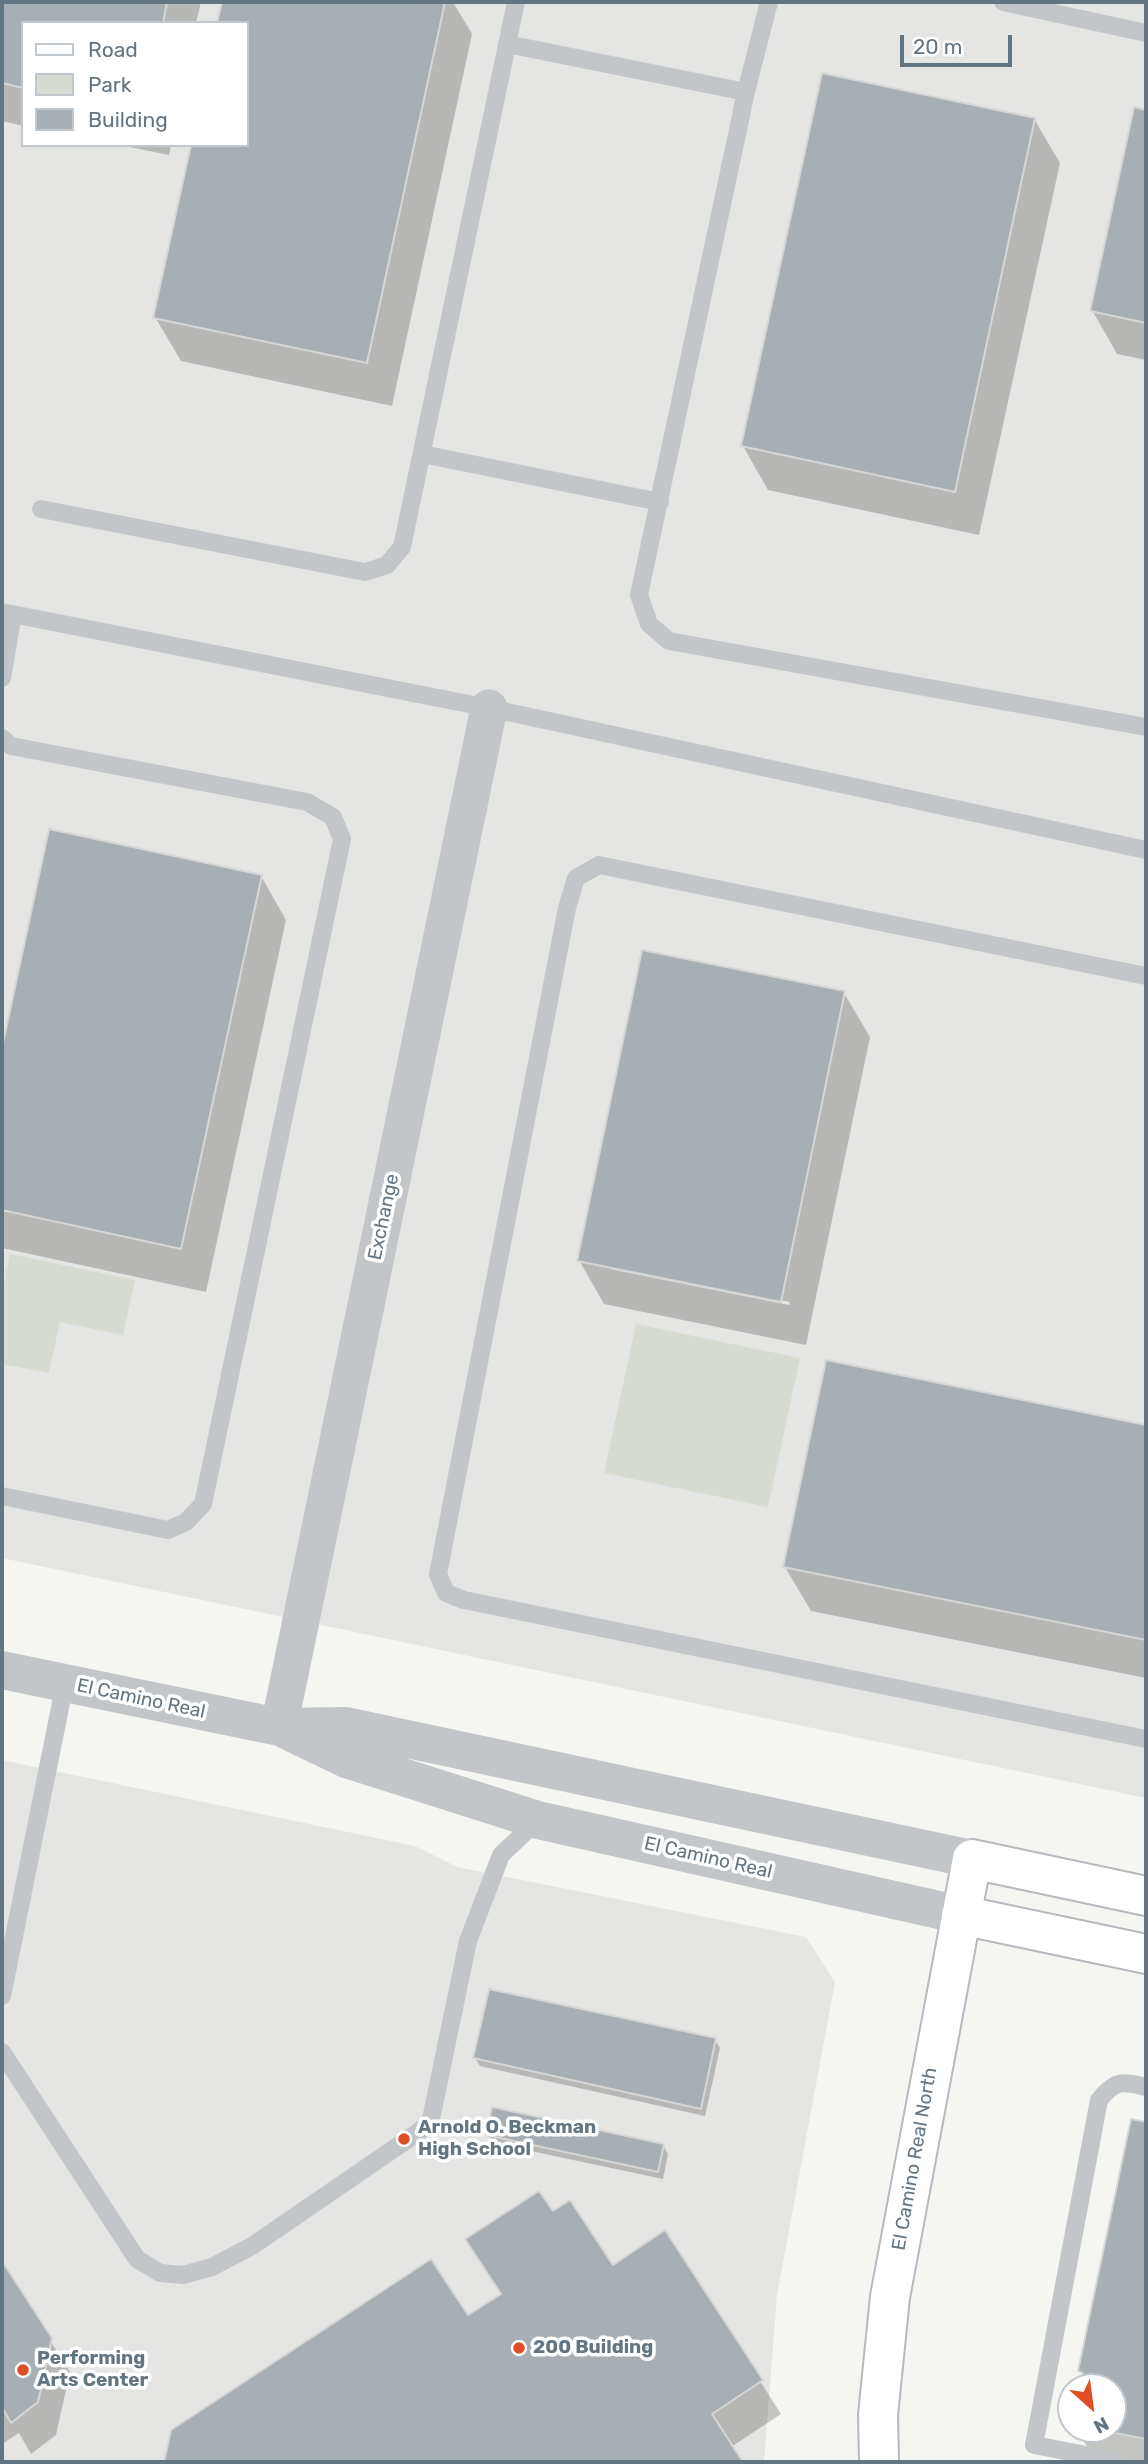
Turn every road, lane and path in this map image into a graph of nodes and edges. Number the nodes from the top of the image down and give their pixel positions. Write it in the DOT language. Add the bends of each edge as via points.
graph roads {
  1 [pos="516,2"];
  2 [pos="769,2"];
  3 [pos="1003,2"];
  4 [pos="1146,33"];
  5 [pos="508,44"];
  6 [pos="746,92"];
  7 [pos="422,454"];
  8 [pos="660,502"];
  9 [pos="41,509"];
  10 [pos="7,613"];
  11 [pos="2,678"];
  12 [pos="489,708"];
  13 [pos="1146,727"];
  14 [pos="2,737"];
  15 [pos="1146,850"];
  16 [pos="1146,976"];
  17 [pos="2,1496"];
  18 [pos="2,1670"];
  19 [pos="65,1683"];
  20 [pos="279,1727"];
  21 [pos="1146,1739"];
  22 [pos="538,1820"];
  23 [pos="972,1859"];
  24 [pos="1146,1896"];
  25 [pos="961,1915"];
  26 [pos="1146,1954"];
  27 [pos="2,1996"];
  28 [pos="2,2052"];
  29 [pos="1146,2087"];
  30 [pos="879,2462"];
  31 [pos="1123,2462"];
  1 -- 5 [label="lane"];
  2 -- 6 [label="lane"];
  3 -- 4 [label="lane"];
  5 -- 6 [label="lane"];
  5 -- 7 [label="lane"];
  6 -- 8 [label="lane"];
  7 -- 8 [label="lane"];
  7 -- 9 [label="lane" via="402,547 387,565 365,572"];
  8 -- 13 [label="lane" via="639,595 649,624 669,641"];
  10 -- 11 [label="lane"];
  10 -- 12 [label="lane"];
  12 -- 15 [label="lane"];
  12 -- 20 [label="street, Exchange"];
  14 -- 17 [label="lane" via="11,746 307,802 333,817 342,839 203,1504 186,1522 168,1530"];
  16 -- 21 [label="lane" via="599,865 576,878 438,1574 446,1593 464,1600"];
  18 -- 19 [label="street, El Camino Real"];
  19 -- 20 [label="street, El Camino Real"];
  19 -- 27 [label="lane"];
  20 -- 22 [label="street, El Camino Real" via="346,1759"];
  20 -- 23 [label="street, El Camino Real" via="346,1726"];
  22 -- 25 [label="street, El Camino Real"];
  22 -- 28 [label="lane" via="500,1855 468,1941 430,2124 252,2246 212,2267 183,2275 160,2273 137,2259"];
  23 -- 24 [label="main road, El Camino Real"];
  23 -- 25 [label="main road, El Camino Real North"];
  25 -- 26 [label="main road, El Camino Real"];
  25 -- 30 [label="main road, El Camino Real North" via="890,2297 878,2415"];
  29 -- 31 [label="lane" via="1125,2082 1110,2087 1100,2100 1034,2445"];
}
